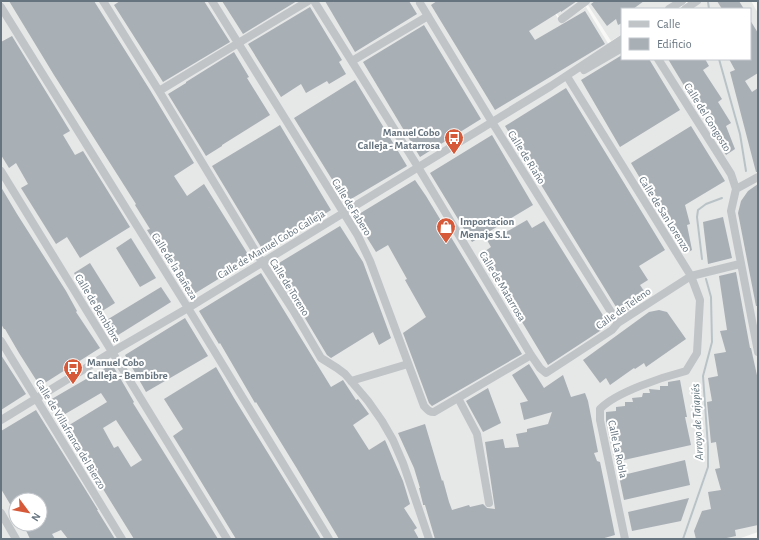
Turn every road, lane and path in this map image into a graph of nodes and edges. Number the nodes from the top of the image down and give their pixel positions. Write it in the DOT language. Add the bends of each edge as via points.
graph roads {
  1 [pos="103,1"];
  2 [pos="212,1"];
  3 [pos="308,1"];
  4 [pos="314,1"];
  5 [pos="586,1"];
  6 [pos="682,1"];
  7 [pos="698,1"];
  8 [pos="420,3"];
  9 [pos="1,7"];
  10 [pos="671,8"];
  11 [pos="687,8"];
  12 [pos="428,16"];
  13 [pos="562,19"];
  14 [pos="621,40"];
  15 [pos="237,42"];
  16 [pos="621,49"];
  17 [pos="659,60"];
  18 [pos="352,62"];
  19 [pos="568,78"];
  20 [pos="551,86"];
  21 [pos="159,90"];
  22 [pos="492,122"];
  23 [pos="418,167"];
  24 [pos="1,171"];
  25 [pos="758,177"];
  26 [pos="736,189"];
  27 [pos="343,213"];
  28 [pos="262,262"];
  29 [pos="740,264"];
  30 [pos="691,276"];
  31 [pos="188,308"];
  32 [pos="618,323"];
  33 [pos="1,341"];
  34 [pos="112,352"];
  35 [pos="758,352"];
  36 [pos="531,355"];
  37 [pos="408,364"];
  38 [pos="686,371"];
  39 [pos="351,382"];
  40 [pos="36,398"];
  41 [pos="458,398"];
  42 [pos="1,420"];
  43 [pos="489,503"];
  44 [pos="1,513"];
  45 [pos="16,539"];
  46 [pos="122,539"];
  47 [pos="227,539"];
  48 [pos="329,539"];
  49 [pos="429,539"];
  50 [pos="625,539"];
  1 -- 21 [label="street, Calle de Toreno"];
  2 -- 15 [label="street, Calle de Fabero"];
  3 -- 15 [label="street"];
  4 -- 18 [label="street, Calle de Matarrosa"];
  5 -- 13 [label="street"];
  6 -- 10 [label="street"];
  7 -- 11 [label="street"];
  8 -- 12 [label="street, Calle de Riaño"];
  9 -- 31 [label="street, Calle de la Bañeza"];
  12 -- 18 [label="street"];
  12 -- 22 [label="street, Calle de Riaño"];
  14 -- 20 [label="street, Calle de Manuel Cobo Calleja"];
  15 -- 21 [label="street"];
  15 -- 27 [label="street, Calle de Fabero"];
  16 -- 19 [label="street, Calle de Manuel Cobo Calleja"];
  17 -- 26 [label="street, Calle del Congosto" via="731,174"];
  18 -- 23 [label="street, Calle de Matarrosa"];
  19 -- 20 [label="street, Calle de Manuel Cobo Calleja"];
  19 -- 30 [label="street, Calle de San Lorenzo"];
  20 -- 22 [label="street, Calle de Manuel Cobo Calleja"];
  21 -- 28 [label="street, Calle de Toreno"];
  22 -- 23 [label="street, Calle de Manuel Cobo Calleja"];
  22 -- 32 [label="street, Calle de Riaño"];
  23 -- 27 [label="street, Calle de Manuel Cobo Calleja"];
  23 -- 36 [label="street, Calle de Matarrosa"];
  24 -- 34 [label="street, Calle de Bembibre"];
  25 -- 26 [label="street"];
  26 -- 29 [label="street" via="730,211"];
  27 -- 28 [label="street, Calle de Manuel Cobo Calleja"];
  27 -- 37 [label="street, Calle de Fabero" via="370,261"];
  28 -- 31 [label="street, Calle de Manuel Cobo Calleja"];
  28 -- 39 [label="street, Calle de Toreno" via="321,358 337,368"];
  29 -- 30 [label="street, Calle de Teleno"];
  29 -- 35 [label="street"];
  30 -- 32 [label="street, Calle de Teleno"];
  30 -- 38 [label="street, Calle de San Lorenzo" via="700,300 697,353"];
  31 -- 34 [label="street, Calle de Manuel Cobo Calleja"];
  31 -- 48 [label="street, Calle de la Bañeza"];
  32 -- 36 [label="street, Calle de Teleno" via="612,330 546,373"];
  33 -- 40 [label="street, Calle de Villafranca del Bierzo"];
  34 -- 40 [label="street, Calle de Manuel Cobo Calleja"];
  34 -- 47 [label="street, Calle de Bembibre"];
  36 -- 41 [label="street"];
  37 -- 39 [label="street"];
  37 -- 41 [label="street, Calle de Fabero" via="427,410 434,412"];
  38 -- 50 [label="street, Calle La Robla" via="644,384 616,397 600,409 600,420"];
  39 -- 49 [label="street, Calle de Toreno" via="378,414 393,440 412,486"];
  40 -- 42 [label="street, Calle de Manuel Cobo Calleja"];
  40 -- 46 [label="street, Calle de Villafranca del Bierzo"];
  41 -- 43 [label="street" via="477,434"];
  44 -- 45 [label="street"];
}
